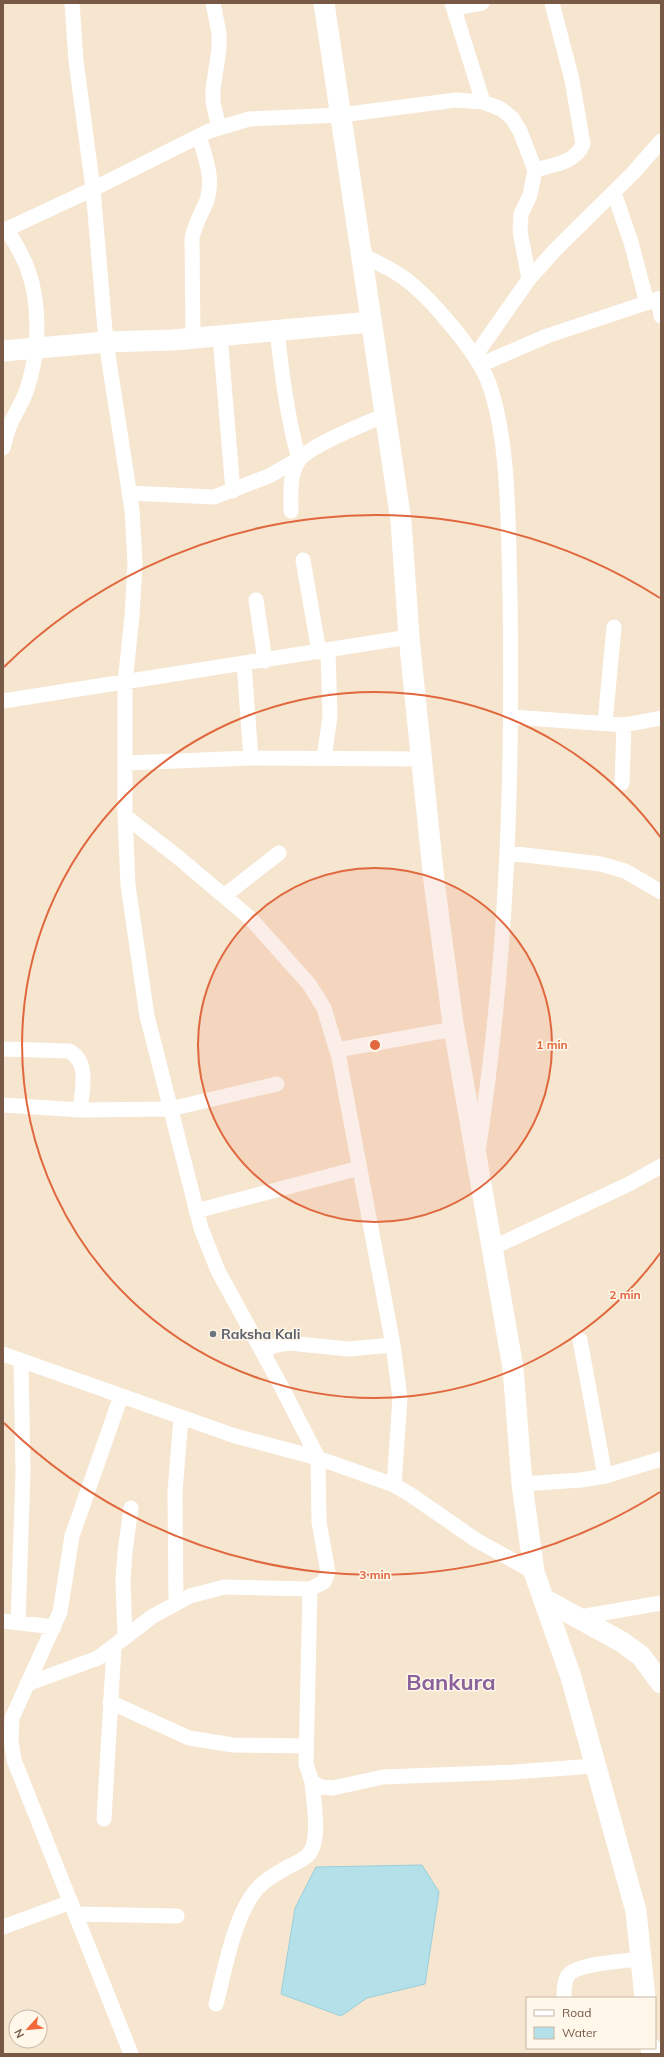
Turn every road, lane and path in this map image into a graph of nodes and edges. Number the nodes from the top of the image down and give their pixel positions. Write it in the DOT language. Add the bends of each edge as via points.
graph roads {
  1 [pos="72,3"];
  2 [pos="213,3"];
  3 [pos="324,3"];
  4 [pos="482,3"];
  5 [pos="552,3"];
  6 [pos="453,5"];
  7 [pos="483,102"];
  8 [pos="341,115"];
  9 [pos="219,128"];
  10 [pos="199,136"];
  11 [pos="661,141"];
  12 [pos="535,170"];
  13 [pos="93,190"];
  14 [pos="614,193"];
  15 [pos="5,230"];
  16 [pos="362,255"];
  17 [pos="529,279"];
  18 [pos="655,300"];
  19 [pos="661,316"];
  20 [pos="371,322"];
  21 [pos="277,331"];
  22 [pos="220,336"];
  23 [pos="193,339"];
  24 [pos="106,342"];
  25 [pos="36,348"];
  26 [pos="3,351"];
  27 [pos="477,360"];
  28 [pos="385,415"];
  29 [pos="3,448"];
  30 [pos="299,459"];
  31 [pos="233,491"];
  32 [pos="129,493"];
  33 [pos="291,511"];
  34 [pos="302,560"];
  35 [pos="256,600"];
  36 [pos="614,627"];
  37 [pos="409,637"];
  38 [pos="324,651"];
  39 [pos="265,661"];
  40 [pos="244,664"];
  41 [pos="125,683"];
  42 [pos="3,701"];
  43 [pos="512,717"];
  44 [pos="661,718"];
  45 [pos="605,723"];
  46 [pos="624,725"];
  47 [pos="251,758"];
  48 [pos="324,758"];
  49 [pos="421,760"];
  50 [pos="126,763"];
  51 [pos="622,783"];
  52 [pos="125,816"];
  53 [pos="279,853"];
  54 [pos="508,853"];
  55 [pos="661,892"];
  56 [pos="224,896"];
  57 [pos="454,1029"];
  58 [pos="3,1049"];
  59 [pos="336,1050"];
  60 [pos="277,1084"];
  61 [pos="3,1105"];
  62 [pos="170,1109"];
  63 [pos="80,1110"];
  64 [pos="476,1161"];
  65 [pos="661,1166"];
  66 [pos="360,1168"];
  67 [pos="196,1211"];
  68 [pos="492,1248"];
  69 [pos="580,1340"];
  70 [pos="394,1345"];
  71 [pos="263,1352"];
  72 [pos="3,1354"];
  73 [pos="22,1361"];
  74 [pos="121,1396"];
  75 [pos="181,1417"];
  76 [pos="318,1458"];
  77 [pos="661,1459"];
  78 [pos="606,1476"];
  79 [pos="522,1484"];
  80 [pos="394,1485"];
  81 [pos="132,1508"];
  82 [pos="534,1572"];
  83 [pos="310,1589"];
  84 [pos="544,1599"];
  85 [pos="176,1603"];
  86 [pos="661,1603"];
  87 [pos="580,1617"];
  88 [pos="3,1621"];
  89 [pos="18,1623"];
  90 [pos="54,1627"];
  91 [pos="125,1637"];
  92 [pos="114,1648"];
  93 [pos="661,1683"];
  94 [pos="28,1684"];
  95 [pos="110,1702"];
  96 [pos="306,1746"];
  97 [pos="594,1766"];
  98 [pos="312,1782"];
  99 [pos="104,1819"];
  100 [pos="73,1908"];
  101 [pos="177,1916"];
  102 [pos="3,1928"];
  103 [pos="641,1958"];
  104 [pos="564,1997"];
  105 [pos="645,1997"];
  106 [pos="216,2004"];
  107 [pos="131,2054"];
  1 -- 13 [label="street" via="76,61"];
  2 -- 9 [label="street" via="219,33 219,49 213,102"];
  3 -- 8 [label="street"];
  4 -- 6 [label="street"];
  5 -- 12 [label="street" via="572,80 583,144 571,158"];
  6 -- 7 [label="street"];
  7 -- 8 [label="street" via="456,100"];
  7 -- 12 [label="street" via="501,109 512,118 520,131"];
  8 -- 9 [label="street" via="249,119"];
  8 -- 16 [label="street"];
  9 -- 10 [label="street"];
  10 -- 13 [label="street"];
  10 -- 23 [label="street" via="210,182 207,199 192,238"];
  11 -- 14 [label="street"];
  12 -- 17 [label="street" via="530,195 522,214 520,231"];
  13 -- 15 [label="street"];
  13 -- 24 [label="street"];
  14 -- 17 [label="street"];
  14 -- 18 [label="street"];
  15 -- 25 [label="street" via="22,253 33,287 36,306"];
  16 -- 20 [label="street"];
  16 -- 27 [label="street" via="403,277 418,290"];
  17 -- 27 [label="street"];
  18 -- 19 [label="street"];
  18 -- 27 [label="street"];
  20 -- 21 [label="street"];
  20 -- 28 [label="street"];
  21 -- 22 [label="street"];
  21 -- 30 [label="street" via="291,431"];
  22 -- 23 [label="street"];
  22 -- 31 [label="street"];
  23 -- 24 [label="street"];
  24 -- 25 [label="street"];
  24 -- 32 [label="street"];
  25 -- 26 [label="street"];
  25 -- 29 [label="street" via="26,392 10,425"];
  27 -- 43 [label="street" via="494,400 504,460"];
  28 -- 30 [label="street" via="323,444"];
  28 -- 37 [label="street" via="402,521"];
  30 -- 31 [label="street" via="269,476"];
  30 -- 33 [label="street" via="291,479"];
  31 -- 32 [label="street" via="214,497"];
  32 -- 41 [label="street" via="135,563"];
  34 -- 38 [label="street"];
  35 -- 39 [label="street"];
  36 -- 45 [label="street"];
  37 -- 38 [label="street"];
  37 -- 49 [label="street"];
  38 -- 39 [label="street"];
  38 -- 48 [label="street" via="330,717"];
  39 -- 40 [label="street"];
  40 -- 41 [label="street"];
  40 -- 47 [label="street"];
  41 -- 42 [label="street"];
  41 -- 50 [label="street"];
  43 -- 45 [label="street"];
  43 -- 54 [label="street"];
  44 -- 46 [label="street"];
  45 -- 46 [label="street"];
  46 -- 51 [label="street"];
  47 -- 48 [label="street"];
  47 -- 50 [label="street"];
  48 -- 49 [label="street"];
  49 -- 57 [label="street"];
  50 -- 52 [label="street"];
  52 -- 56 [label="street"];
  52 -- 62 [label="street" via="128,885 146,1008"];
  53 -- 56 [label="street"];
  54 -- 55 [label="street" via="601,864 625,871"];
  54 -- 64 [label="street" via="491,1064"];
  56 -- 59 [label="street" via="251,919 309,984 324,1008"];
  57 -- 59 [label="street"];
  57 -- 64 [label="street"];
  58 -- 63 [label="street" via="69,1051 75,1054 82,1063 83,1070"];
  59 -- 66 [label="street"];
  60 -- 62 [label="street"];
  61 -- 63 [label="street"];
  62 -- 63 [label="street"];
  62 -- 67 [label="street"];
  64 -- 68 [label="street"];
  65 -- 68 [label="street" via="629,1184"];
  66 -- 67 [label="street"];
  66 -- 70 [label="street"];
  67 -- 71 [label="street" via="218,1271"];
  68 -- 79 [label="street" via="513,1368"];
  69 -- 78 [label="street"];
  70 -- 71 [label="street" via="348,1349 289,1343 273,1346"];
  70 -- 80 [label="street" via="400,1398"];
  71 -- 76 [label="street"];
  72 -- 73 [label="street"];
  73 -- 74 [label="street"];
  73 -- 89 [label="street" via="23,1472"];
  74 -- 75 [label="street"];
  74 -- 90 [label="street" via="72,1536 60,1612"];
  75 -- 76 [label="street" via="236,1436"];
  75 -- 85 [label="street" via="175,1492"];
  76 -- 80 [label="street"];
  76 -- 83 [label="street" via="319,1522 328,1572 324,1582"];
  77 -- 78 [label="street"];
  78 -- 79 [label="street"];
  79 -- 82 [label="street"];
  80 -- 82 [label="street" via="476,1540"];
  81 -- 91 [label="street" via="123,1581"];
  82 -- 84 [label="street"];
  83 -- 85 [label="street" via="224,1588 190,1596"];
  83 -- 96 [label="street"];
  84 -- 87 [label="street"];
  84 -- 97 [label="street" via="571,1677"];
  85 -- 91 [label="street"];
  86 -- 87 [label="street"];
  87 -- 93 [label="street" via="641,1656"];
  88 -- 89 [label="street"];
  89 -- 90 [label="street"];
  90 -- 94 [label="street"];
  91 -- 92 [label="street"];
  92 -- 94 [label="street" via="98,1658"];
  92 -- 95 [label="street"];
  94 -- 100 [label="street" via="12,1718 11,1740 14,1760"];
  95 -- 96 [label="street" via="189,1738 233,1746"];
  95 -- 99 [label="street"];
  96 -- 98 [label="street" via="306,1764"];
  97 -- 98 [label="street" via="383,1777 333,1788 320,1787"];
  97 -- 103 [label="street" via="636,1912"];
  98 -- 106 [label="street" via="316,1822 313,1847 308,1855 267,1880 246,1905 231,1944"];
  100 -- 101 [label="street"];
  100 -- 102 [label="street"];
  100 -- 107 [label="street"];
  103 -- 104 [label="street" via="572,1971 565,1982"];
  103 -- 105 [label="street"];
}
